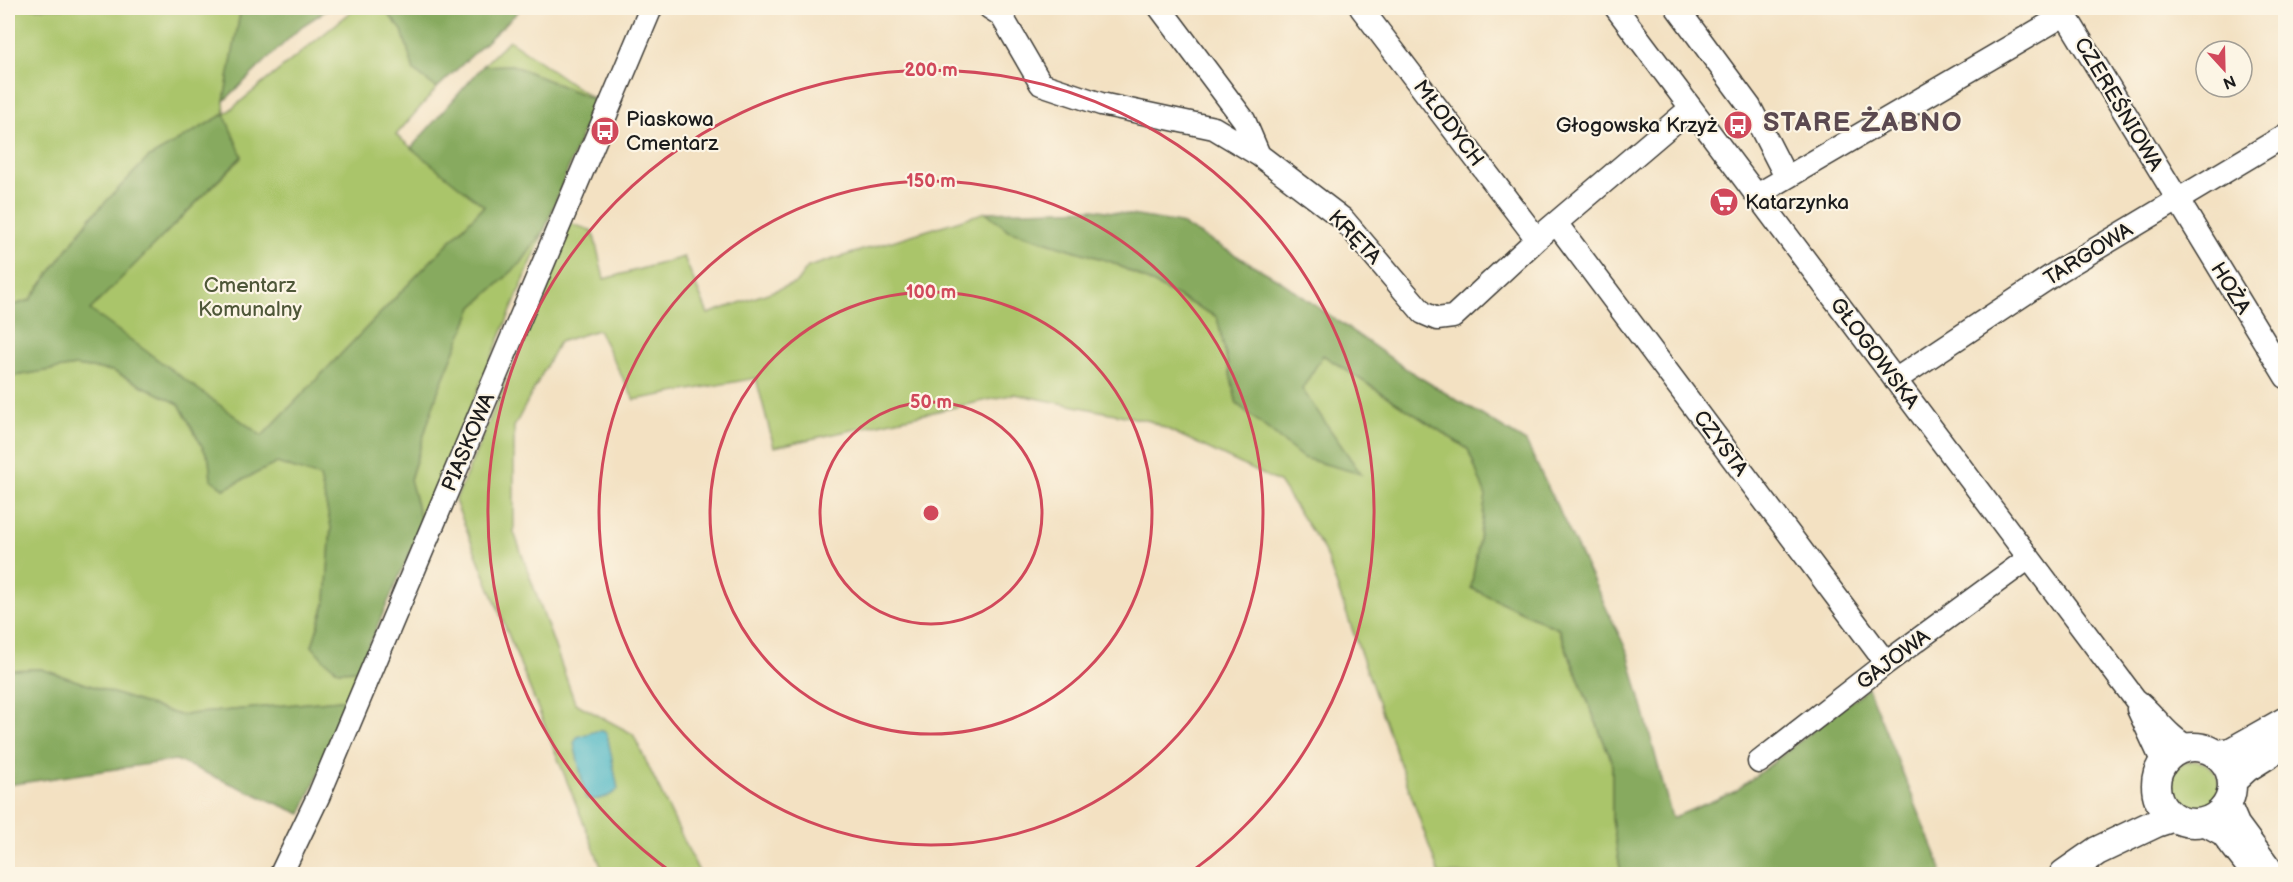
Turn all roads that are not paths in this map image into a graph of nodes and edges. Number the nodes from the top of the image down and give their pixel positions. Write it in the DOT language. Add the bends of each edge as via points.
graph roads {
  1 [pos="651,8"];
  2 [pos="990,8"];
  3 [pos="1160,8"];
  4 [pos="1361,8"];
  5 [pos="1616,8"];
  6 [pos="1677,8"];
  7 [pos="2063,11"];
  8 [pos="1691,108"];
  9 [pos="2286,135"];
  10 [pos="1259,155"];
  11 [pos="1786,177"];
  12 [pos="1757,195"];
  13 [pos="2177,200"];
  14 [pos="1556,223"];
  15 [pos="1537,239"];
  16 [pos="2286,376"];
  17 [pos="1895,380"];
  18 [pos="2029,558"];
  19 [pos="1886,663"];
  20 [pos="2135,699"];
  21 [pos="2286,721"];
  22 [pos="2286,743"];
  23 [pos="2189,747"];
  24 [pos="2218,754"];
  25 [pos="1759,762"];
  26 [pos="2163,763"];
  27 [pos="2156,792"];
  28 [pos="2231,792"];
  29 [pos="2174,817"];
  30 [pos="2202,822"];
  31 [pos="2097,851"];
  32 [pos="281,874"];
  33 [pos="2064,874"];
  34 [pos="2253,874"];
  35 [pos="2275,874"];
  1 -- 32 [label="street, PIASKOWA" via="319,795"];
  2 -- 10 [label="street, KRĘTA" via="1001,15 1041,84 1101,104 1214,128"];
  3 -- 10 [label="street" via="1244,120"];
  4 -- 15 [label="street, MŁODYCH"];
  5 -- 8 [label="street, GŁOGOWSKA"];
  6 -- 11 [label="street" via="1750,107"];
  7 -- 11 [label="street"];
  7 -- 13 [label="street, CZEREŚNIOWA"];
  8 -- 12 [label="street, GŁOGOWSKA"];
  8 -- 14 [label="street, KRĘTA"];
  9 -- 13 [label="street, TARGOWA"];
  10 -- 15 [label="street, KRĘTA" via="1343,219 1423,313 1437,319 1453,317"];
  11 -- 12 [label="street"];
  12 -- 17 [label="street, GŁOGOWSKA"];
  13 -- 16 [label="street, HOŻA"];
  13 -- 17 [label="street, TARGOWA"];
  14 -- 15 [label="street, KRĘTA"];
  14 -- 19 [label="street, CZYSTA"];
  17 -- 18 [label="street, GŁOGOWSKA"];
  18 -- 19 [label="street, GAJOWA"];
  18 -- 20 [label="street, GŁOGOWSKA"];
  19 -- 25 [label="street, GAJOWA"];
  20 -- 23 [label="street, GŁOGOWSKA" via="2175,739"];
  20 -- 26 [label="street, GŁOGOWSKA"];
  21 -- 24 [label="main road" via="2231,752"];
  22 -- 28 [label="main road" via="2246,768"];
  23 -- 24 [label="main road" via="2204,747"];
  23 -- 26 [label="main road" via="2170,755"];
  24 -- 28 [label="main road" via="2228,766"];
  26 -- 27 [label="main road"];
  27 -- 29 [label="main road" via="2162,807"];
  27 -- 31 [label="main road" via="2147,806"];
  28 -- 30 [label="main road" via="2221,813"];
  28 -- 35 [label="street" via="2238,824"];
  29 -- 30 [label="main road" via="2183,822"];
  29 -- 31 [label="main road"];
  30 -- 34 [label="street" via="2222,834"];
  31 -- 33 [label="main road"];
}
